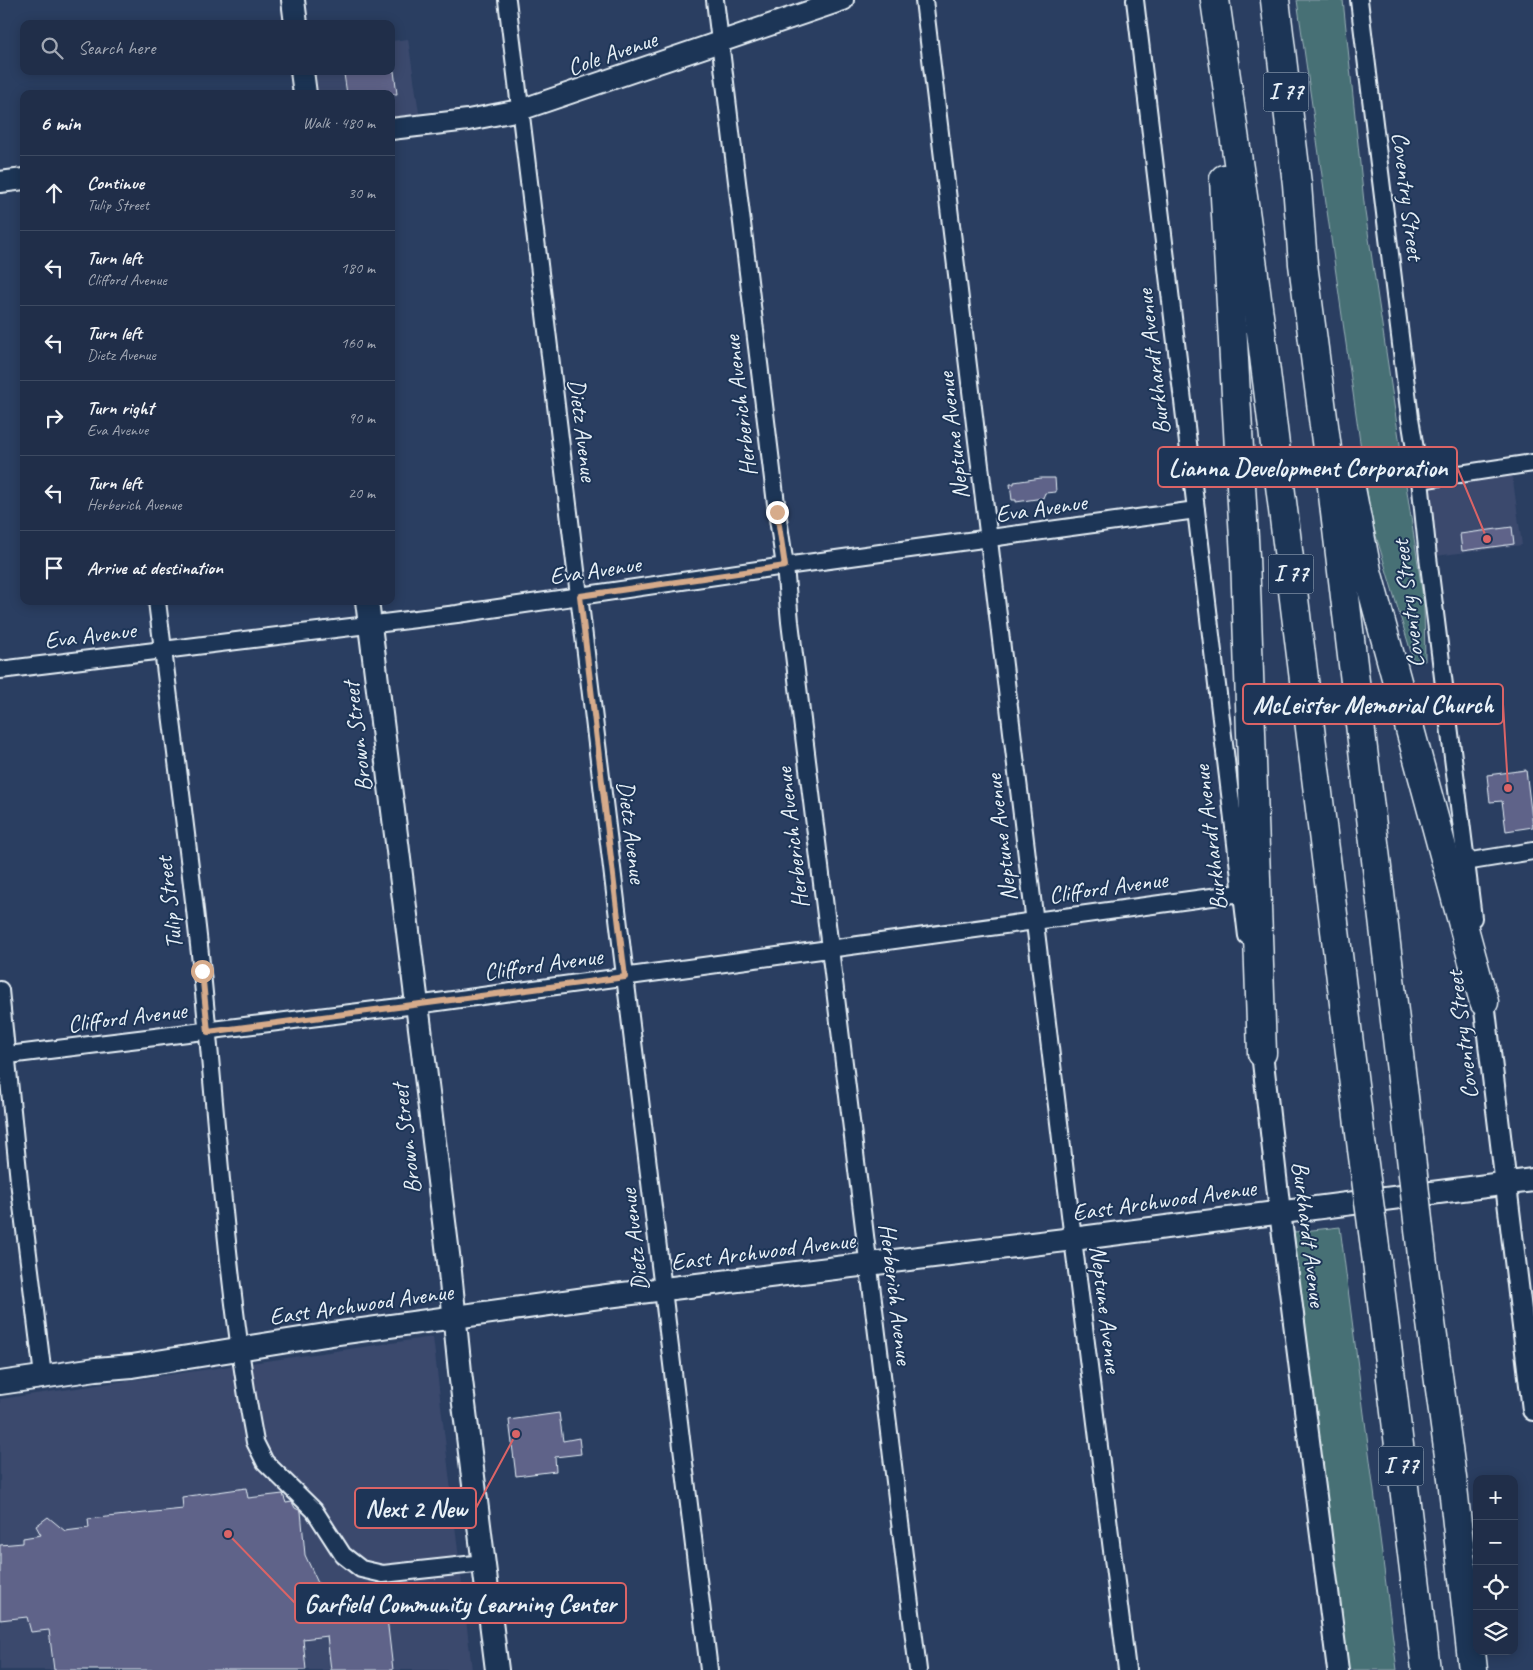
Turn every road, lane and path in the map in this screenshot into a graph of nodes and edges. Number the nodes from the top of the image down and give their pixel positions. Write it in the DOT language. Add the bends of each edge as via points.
graph roads {
  1 [pos="294,0"];
  2 [pos="507,0"];
  3 [pos="715,0"];
  4 [pos="843,0"];
  5 [pos="924,0"];
  6 [pos="1135,0"];
  7 [pos="1214,0"];
  8 [pos="1275,0"];
  9 [pos="1359,0"];
  10 [pos="296,20"];
  11 [pos="720,43"];
  12 [pos="303,75"];
  13 [pos="304,90"];
  14 [pos="520,110"];
  15 [pos="395,129"];
  16 [pos="20,180"];
  17 [pos="0,182"];
  18 [pos="1298,184"];
  19 [pos="1533,463"];
  20 [pos="1420,480"];
  21 [pos="1196,510"];
  22 [pos="989,538"];
  23 [pos="785,566"];
  24 [pos="580,596"];
  25 [pos="156,605"];
  26 [pos="367,605"];
  27 [pos="369,624"];
  28 [pos="162,650"];
  29 [pos="0,670"];
  30 [pos="1533,852"];
  31 [pos="1465,862"];
  32 [pos="1241,893"];
  33 [pos="1035,921"];
  34 [pos="830,949"];
  35 [pos="625,977"];
  36 [pos="0,990"];
  37 [pos="1484,1002"];
  38 [pos="416,1005"];
  39 [pos="208,1032"];
  40 [pos="1262,1053"];
  41 [pos="4,1055"];
  42 [pos="1533,1180"];
  43 [pos="1505,1184"];
  44 [pos="1280,1212"];
  45 [pos="1073,1239"];
  46 [pos="868,1264"];
  47 [pos="664,1290"];
  48 [pos="454,1316"];
  49 [pos="240,1348"];
  50 [pos="42,1376"];
  51 [pos="0,1383"];
  52 [pos="1533,1410"];
  53 [pos="484,1563"];
  54 [pos="497,1670"];
  55 [pos="710,1670"];
  56 [pos="918,1670"];
  57 [pos="1127,1670"];
  58 [pos="1338,1670"];
  59 [pos="1426,1670"];
  60 [pos="1473,1670"];
  1 -- 10 [label="main road"];
  2 -- 14 [label="street, Dietz Avenue"];
  3 -- 11 [label="street, Herberich Avenue"];
  4 -- 11 [label="street, Cole Avenue"];
  5 -- 22 [label="street, Neptune Avenue"];
  6 -- 21 [label="street, Burkhardt Avenue"];
  7 -- 40 [label="highway" via="1245,557"];
  7 -- 59 [label="highway, I 77, bridge" via="1253,267"];
  8 -- 18 [label="highway, I 77"];
  9 -- 20 [label="street, Coventry Street"];
  11 -- 14 [label="street, Cole Avenue"];
  11 -- 23 [label="street, Herberich Avenue"];
  12 -- 13 [label="main road"];
  14 -- 15 [label="street, Cole Avenue"];
  14 -- 24 [label="street, Dietz Avenue"];
  16 -- 17 [label="street"];
  18 -- 37 [label="highway" via="1325,315 1341,434 1368,571"];
  18 -- 60 [label="highway, I 77, bridge" via="1303,264"];
  19 -- 20 [label="street"];
  20 -- 31 [label="street, Coventry Street"];
  21 -- 22 [label="street, Eva Avenue"];
  21 -- 32 [label="street, Burkhardt Avenue"];
  22 -- 23 [label="street, Eva Avenue"];
  22 -- 33 [label="street, Neptune Avenue"];
  23 -- 24 [label="street, Eva Avenue"];
  23 -- 34 [label="street, Herberich Avenue"];
  24 -- 27 [label="street, Eva Avenue"];
  24 -- 35 [label="street, Dietz Avenue"];
  25 -- 28 [label="street, Tulip Street"];
  26 -- 27 [label="main road, Brown Street"];
  27 -- 28 [label="street, Eva Avenue"];
  27 -- 38 [label="main road, Brown Street"];
  28 -- 29 [label="street, Eva Avenue"];
  28 -- 39 [label="street, Tulip Street"];
  30 -- 31 [label="street"];
  31 -- 37 [label="street, Coventry Street"];
  32 -- 33 [label="street, Clifford Avenue"];
  32 -- 40 [label="street, Burkhardt Avenue"];
  33 -- 34 [label="street, Clifford Avenue"];
  33 -- 45 [label="street, Neptune Avenue"];
  34 -- 35 [label="street, Clifford Avenue"];
  34 -- 46 [label="street, Herberich Avenue"];
  35 -- 38 [label="street, Clifford Avenue"];
  35 -- 47 [label="street, Dietz Avenue"];
  36 -- 41 [label="street"];
  37 -- 43 [label="street, Coventry Street"];
  38 -- 39 [label="street, Clifford Avenue"];
  38 -- 48 [label="main road, Brown Street"];
  39 -- 41 [label="street, Clifford Avenue"];
  39 -- 49 [label="street, Tulip Street" via="220,1180"];
  40 -- 44 [label="street, Burkhardt Avenue"];
  41 -- 50 [label="street"];
  42 -- 43 [label="main road, East Archwood Avenue"];
  43 -- 44 [label="main road, East Archwood Avenue"];
  43 -- 52 [label="street, Coventry Street"];
  44 -- 45 [label="main road, East Archwood Avenue"];
  44 -- 58 [label="street, Burkhardt Avenue"];
  45 -- 46 [label="main road, East Archwood Avenue"];
  45 -- 57 [label="street, Neptune Avenue"];
  46 -- 47 [label="main road, East Archwood Avenue"];
  46 -- 56 [label="street, Herberich Avenue"];
  47 -- 48 [label="main road, East Archwood Avenue"];
  47 -- 55 [label="street, Dietz Avenue"];
  48 -- 49 [label="main road, East Archwood Avenue"];
  48 -- 53 [label="main road, Brown Street"];
  49 -- 50 [label="main road, East Archwood Avenue" via="132,1366"];
  49 -- 53 [label="street, Tulip Street" via="255,1442 265,1462 314,1510 343,1555 361,1570 383,1574"];
  50 -- 51 [label="main road, East Archwood Avenue"];
  53 -- 54 [label="main road, Brown Street"];
}
